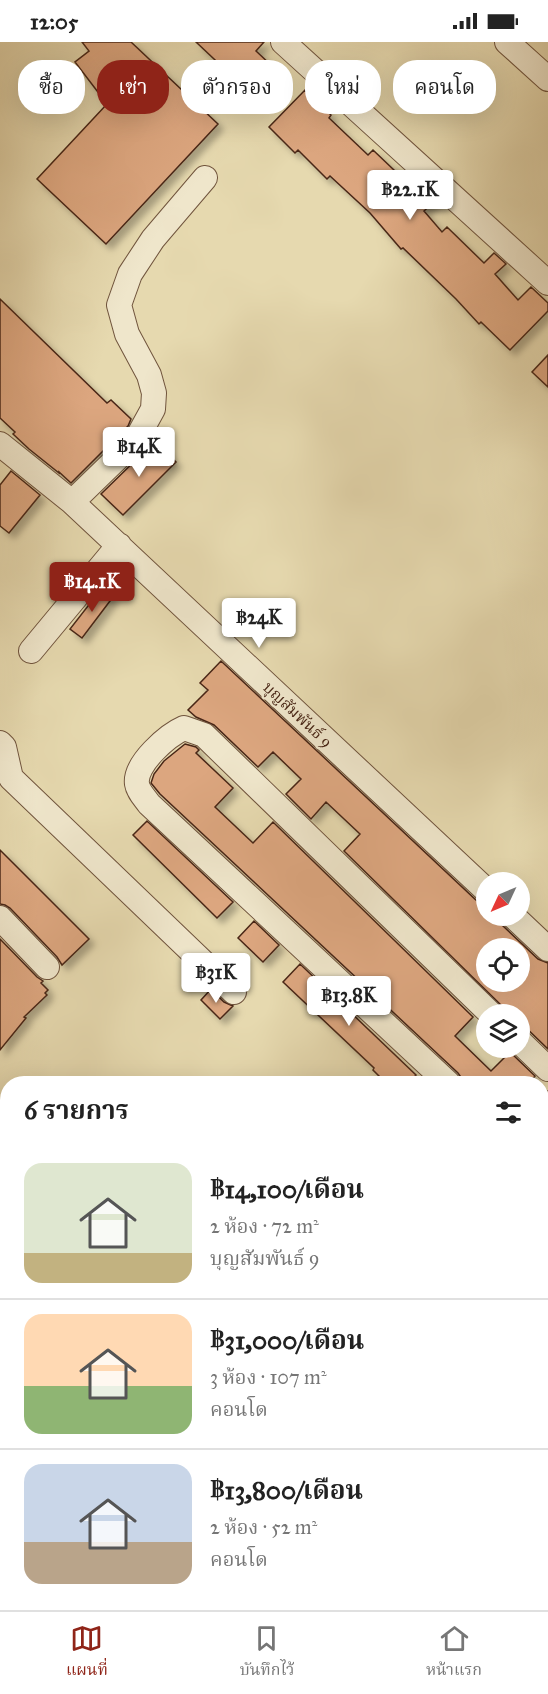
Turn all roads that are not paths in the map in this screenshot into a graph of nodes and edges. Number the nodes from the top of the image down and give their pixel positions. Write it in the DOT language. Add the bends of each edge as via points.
graph roads {
  1 [pos="283,42"];
  2 [pos="507,42"];
  3 [pos="548,79"];
  4 [pos="205,178"];
  5 [pos="548,283"];
  6 [pos="0,444"];
  7 [pos="72,502"];
  8 [pos="119,545"];
  9 [pos="31,651"];
  10 [pos="0,743"];
  11 [pos="476,881"];
  12 [pos="0,918"];
  13 [pos="524,926"];
  14 [pos="548,949"];
  15 [pos="47,967"];
  16 [pos="234,992"];
  17 [pos="481,1004"];
  18 [pos="530,1052"];
  19 [pos="548,1071"];
  20 [pos="440,1076"];
  1 -- 5 [label="street"];
  2 -- 3 [label="street"];
  4 -- 7 [label="street" via="153,239 130,274 119,305 127,334 149,375 153,409 136,440"];
  6 -- 7 [label="street, บุญสัมพันธ์ 9"];
  7 -- 8 [label="street, บุญสัมพันธ์ 9"];
  8 -- 9 [label="street"];
  8 -- 11 [label="street, บุญสัมพันธ์ 9"];
  10 -- 16 [label="street" via="11,778"];
  12 -- 15 [label="street"];
  13 -- 14 [label="street"];
  17 -- 20 [label="street" via="204,735 184,728 160,744 140,767 138,789 149,804"];
  18 -- 19 [label="street"];
}
